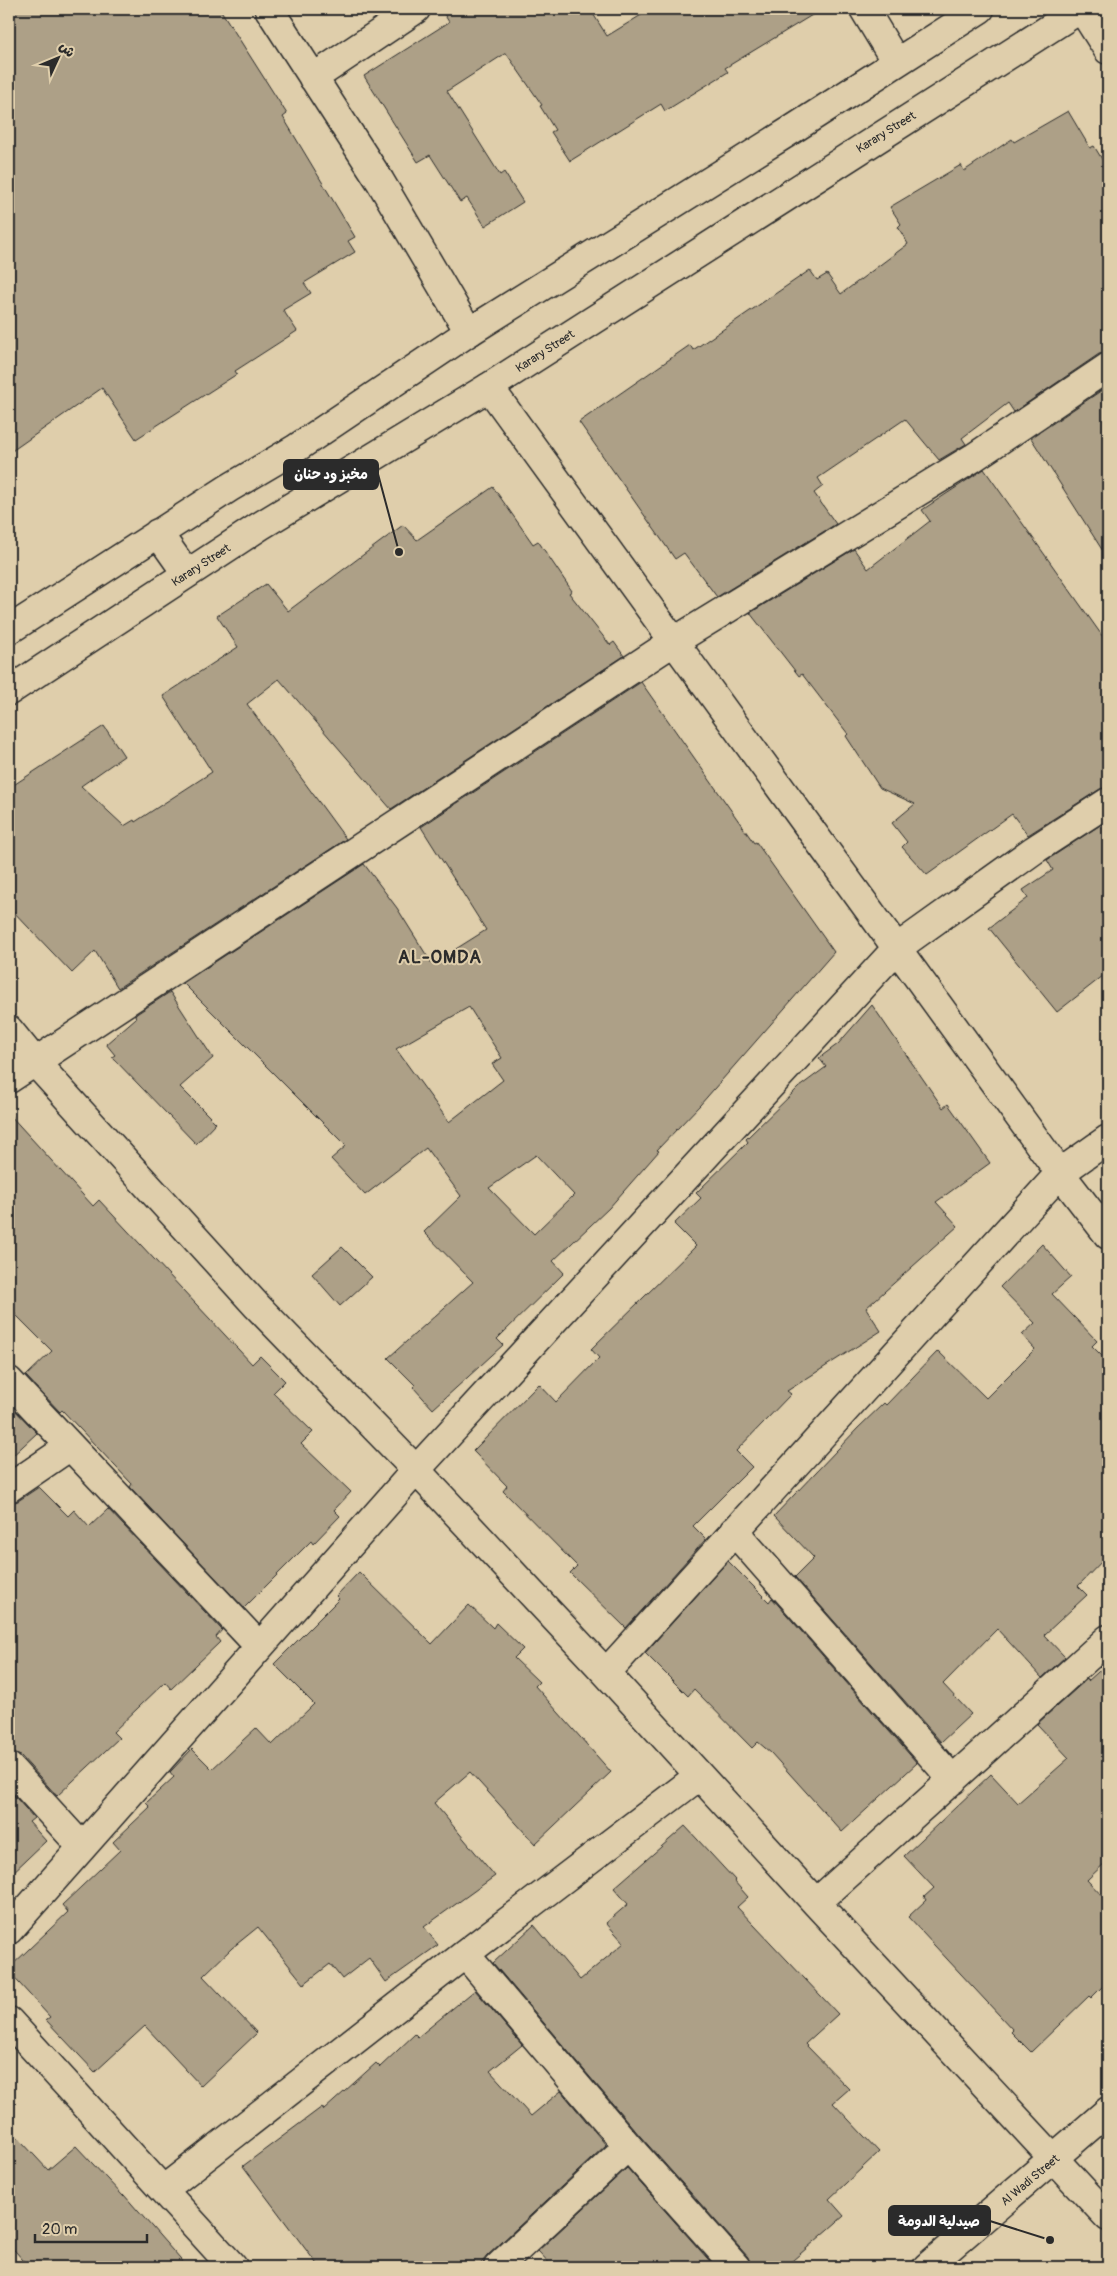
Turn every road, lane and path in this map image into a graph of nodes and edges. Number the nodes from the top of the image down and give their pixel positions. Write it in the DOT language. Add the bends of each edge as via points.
graph roads {
  1 [pos="269,9"];
  2 [pos="416,9"];
  3 [pos="864,9"];
  4 [pos="980,9"];
  5 [pos="1081,9"];
  6 [pos="1108,50"];
  7 [pos="896,62"];
  8 [pos="313,78"];
  9 [pos="469,332"];
  10 [pos="1108,366"];
  11 [pos="488,386"];
  12 [pos="158,533"];
  13 [pos="187,574"];
  14 [pos="9,630"];
  15 [pos="673,642"];
  16 [pos="9,691"];
  17 [pos="1108,802"];
  18 [pos="897,948"];
  19 [pos="9,1030"];
  20 [pos="35,1062"];
  21 [pos="9,1079"];
  22 [pos="1108,1139"];
  23 [pos="1060,1173"];
  24 [pos="1108,1235"];
  25 [pos="9,1381"];
  26 [pos="69,1447"];
  27 [pos="416,1470"];
  28 [pos="9,1488"];
  29 [pos="734,1531"];
  30 [pos="1108,1639"];
  31 [pos="259,1646"];
  32 [pos="606,1673"];
  33 [pos="9,1767"];
  34 [pos="699,1776"];
  35 [pos="952,1780"];
  36 [pos="82,1847"];
  37 [pos="816,1903"];
  38 [pos="14,1916"];
  39 [pos="465,1954"];
  40 [pos="9,2021"];
  41 [pos="1108,2111"];
  42 [pos="628,2146"];
  43 [pos="1055,2158"];
  44 [pos="163,2190"];
  45 [pos="1108,2217"];
  46 [pos="234,2267"];
  47 [pos="498,2267"];
  48 [pos="736,2267"];
  49 [pos="927,2267"];
  1 -- 8 [label="street"];
  2 -- 8 [label="street"];
  3 -- 7 [label="street"];
  4 -- 7 [label="street"];
  5 -- 6 [label="street"];
  5 -- 11 [label="street, Karary Street"];
  7 -- 9 [label="street"];
  8 -- 9 [label="street" via="380,180"];
  9 -- 12 [label="street" via="295,449"];
  10 -- 15 [label="street" via="973,458"];
  11 -- 13 [label="street, Karary Street"];
  11 -- 15 [label="street"];
  12 -- 13 [label="street"];
  12 -- 14 [label="street"];
  13 -- 16 [label="street, Karary Street"];
  15 -- 18 [label="street"];
  15 -- 20 [label="street"];
  17 -- 18 [label="street" via="1034,850"];
  18 -- 23 [label="street"];
  18 -- 27 [label="street"];
  19 -- 20 [label="street"];
  20 -- 21 [label="street"];
  20 -- 27 [label="street" via="257,1306"];
  22 -- 23 [label="street"];
  23 -- 24 [label="street"];
  23 -- 29 [label="street"];
  25 -- 26 [label="street"];
  26 -- 28 [label="street"];
  26 -- 31 [label="street"];
  27 -- 31 [label="street"];
  27 -- 32 [label="street"];
  29 -- 32 [label="street"];
  29 -- 35 [label="street"];
  30 -- 35 [label="street"];
  31 -- 36 [label="street"];
  32 -- 34 [label="street"];
  33 -- 36 [label="street"];
  34 -- 37 [label="street"];
  34 -- 39 [label="street"];
  35 -- 37 [label="street"];
  36 -- 38 [label="street"];
  37 -- 43 [label="street"];
  39 -- 42 [label="street"];
  39 -- 44 [label="street"];
  40 -- 44 [label="street"];
  41 -- 43 [label="street, Al Wadi Street"];
  42 -- 47 [label="street"];
  42 -- 48 [label="street"];
  43 -- 45 [label="street"];
  43 -- 49 [label="street, Al Wadi Street"];
  44 -- 46 [label="street"];
}
